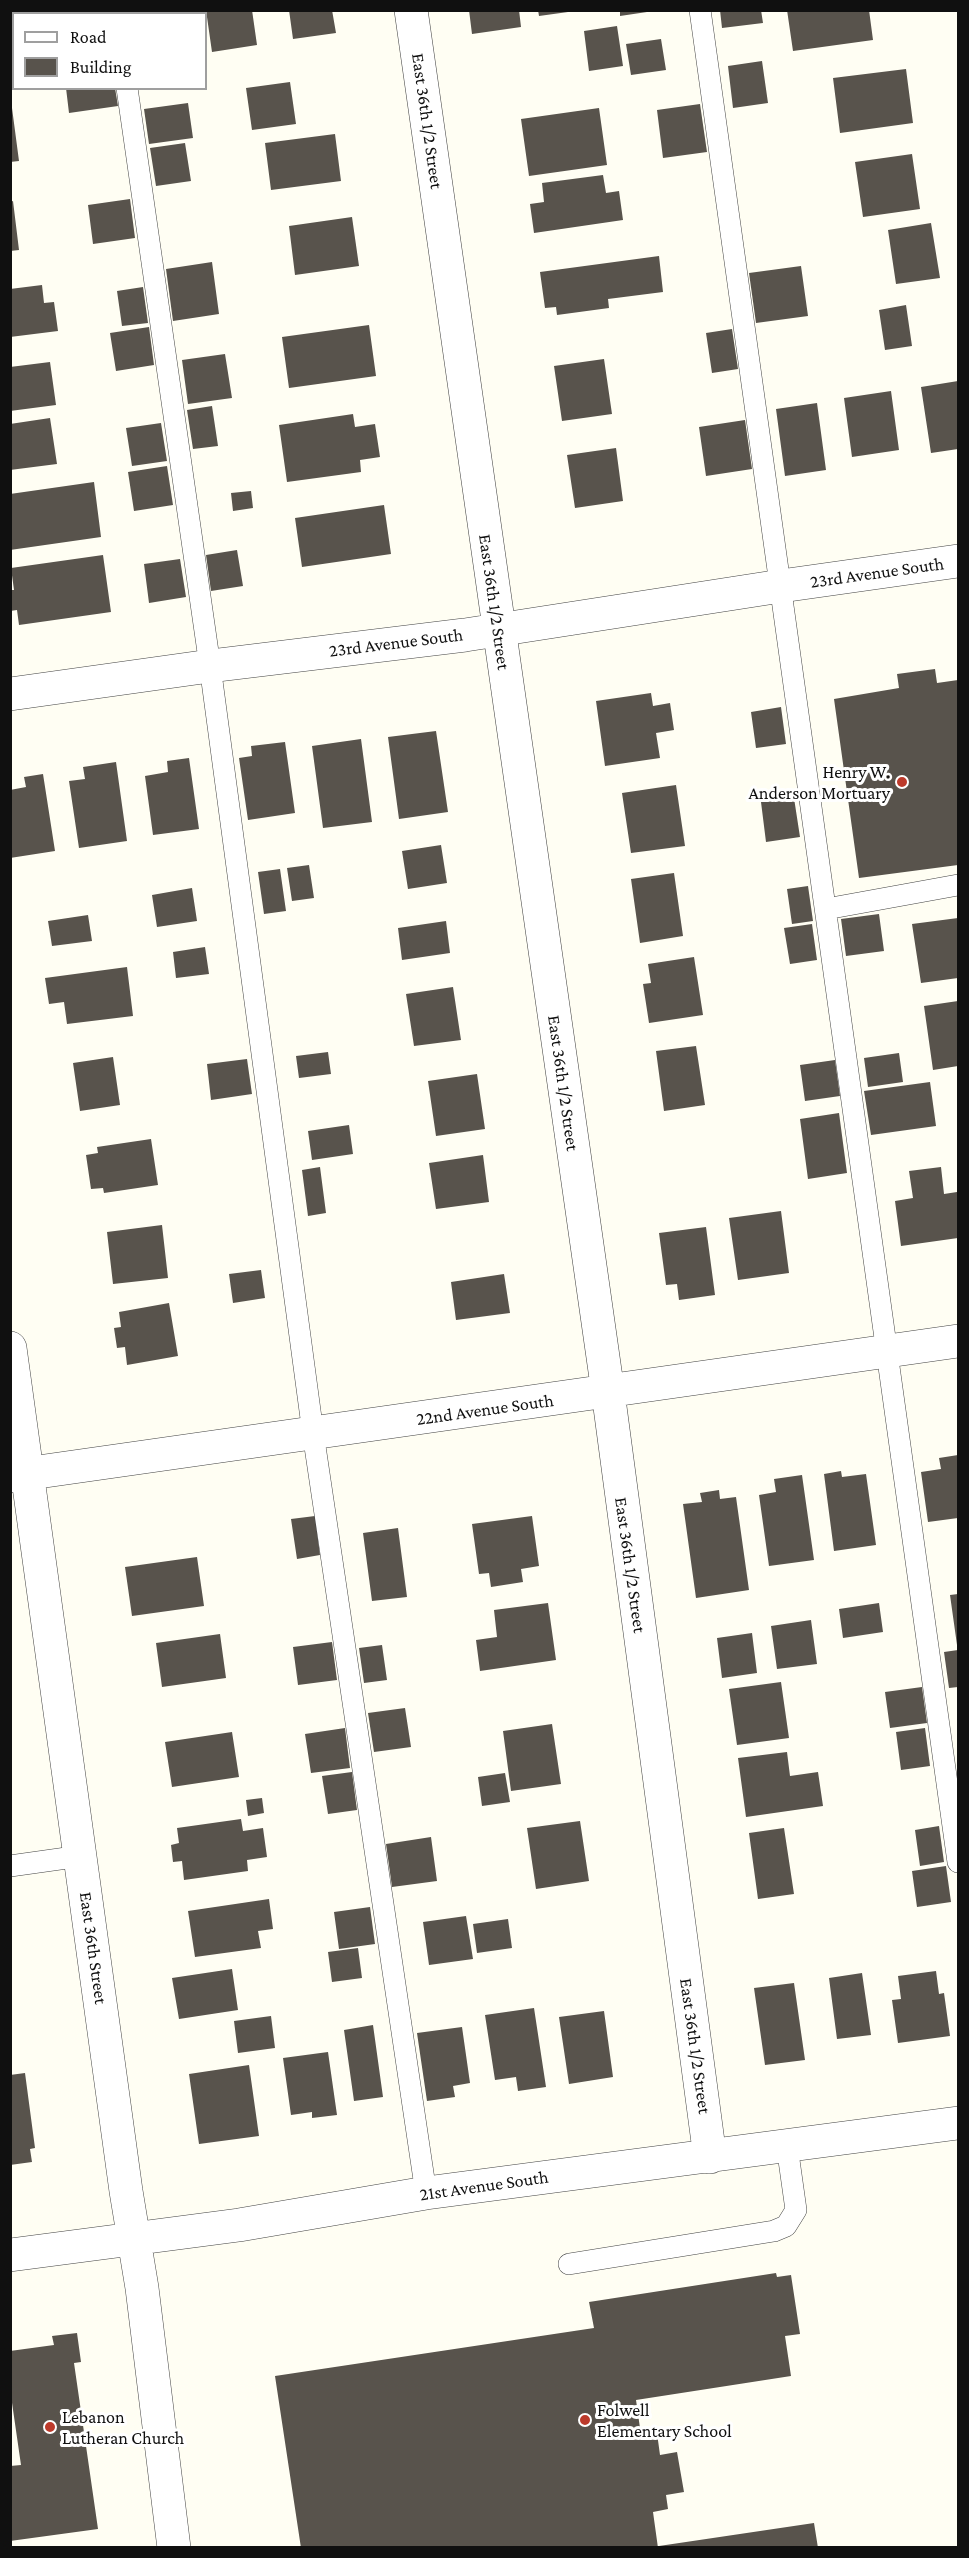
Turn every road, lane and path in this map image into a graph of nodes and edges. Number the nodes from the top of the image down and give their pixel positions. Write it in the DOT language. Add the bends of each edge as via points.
graph roads {
  1 [pos="411,10"];
  2 [pos="700,10"];
  3 [pos="127,90"];
  4 [pos="958,561"];
  5 [pos="781,586"];
  6 [pos="499,630"];
  7 [pos="210,666"];
  8 [pos="10,694"];
  9 [pos="958,885"];
  10 [pos="826,909"];
  11 [pos="958,1341"];
  12 [pos="10,1348"];
  13 [pos="887,1352"];
  14 [pos="608,1392"];
  15 [pos="313,1433"];
  16 [pos="19,1474"];
  17 [pos="81,1856"];
  18 [pos="958,1862"];
  19 [pos="10,1866"];
  20 [pos="958,2123"];
  21 [pos="788,2146"];
  22 [pos="710,2157"];
  23 [pos="426,2193"];
  24 [pos="135,2237"];
  25 [pos="10,2255"];
  26 [pos="569,2264"];
  27 [pos="170,2547"];
  1 -- 6 [label="street, East 36th 1/2 Street"];
  2 -- 5 [label="lane"];
  3 -- 7 [label="lane"];
  4 -- 5 [label="street, 23rd Avenue South"];
  5 -- 6 [label="street, 23rd Avenue South"];
  5 -- 10 [label="lane"];
  6 -- 7 [label="street, 23rd Avenue South"];
  6 -- 14 [label="street, East 36th 1/2 Street"];
  7 -- 8 [label="street, 23rd Avenue South"];
  7 -- 15 [label="lane"];
  9 -- 10 [label="lane"];
  10 -- 13 [label="lane"];
  11 -- 13 [label="street, 22nd Avenue South"];
  12 -- 16 [label="street, East 36th Street"];
  13 -- 14 [label="street, 22nd Avenue South"];
  13 -- 18 [label="lane"];
  14 -- 15 [label="street, 22nd Avenue South"];
  14 -- 22 [label="street, East 36th 1/2 Street"];
  15 -- 16 [label="street, 22nd Avenue South"];
  15 -- 23 [label="lane"];
  16 -- 17 [label="street, East 36th Street"];
  17 -- 19 [label="lane"];
  17 -- 24 [label="street, East 36th Street"];
  20 -- 21 [label="street, 21st Avenue South"];
  21 -- 22 [label="street, 21st Avenue South"];
  21 -- 26 [label="lane" via="796,2210 786,2226"];
  22 -- 23 [label="street, 21st Avenue South"];
  23 -- 24 [label="street, 21st Avenue South" via="239,2225"];
  24 -- 25 [label="street, 21st Avenue South"];
  24 -- 27 [label="street, East 36th Street"];
}
